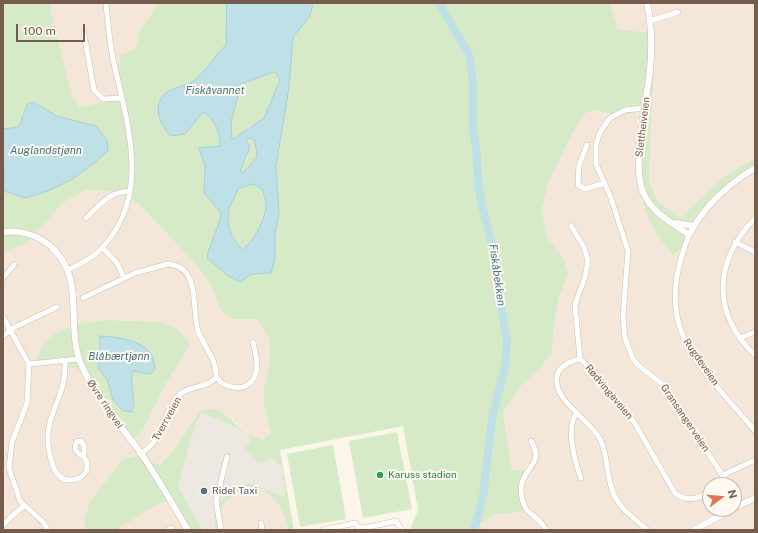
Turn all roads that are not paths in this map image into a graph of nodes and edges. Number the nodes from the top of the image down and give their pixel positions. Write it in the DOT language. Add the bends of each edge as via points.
graph roads {
  1 [pos="106,3"];
  2 [pos="647,3"];
  3 [pos="678,12"];
  4 [pos="650,20"];
  5 [pos="84,34"];
  6 [pos="122,98"];
  7 [pos="645,108"];
  8 [pos="587,145"];
  9 [pos="755,168"];
  10 [pos="605,183"];
  11 [pos="130,192"];
  12 [pos="86,218"];
  13 [pos="755,218"];
  14 [pos="670,222"];
  15 [pos="571,226"];
  16 [pos="694,226"];
  17 [pos="3,232"];
  18 [pos="689,235"];
  19 [pos="735,242"];
  20 [pos="102,247"];
  21 [pos="755,252"];
  22 [pos="14,265"];
  23 [pos="68,270"];
  24 [pos="3,278"];
  25 [pos="124,278"];
  26 [pos="83,298"];
  27 [pos="57,307"];
  28 [pos="3,317"];
  29 [pos="11,330"];
  30 [pos="755,332"];
  31 [pos="3,336"];
  32 [pos="740,338"];
  33 [pos="253,342"];
  34 [pos="755,355"];
  35 [pos="79,359"];
  36 [pos="580,359"];
  37 [pos="66,362"];
  38 [pos="29,364"];
  39 [pos="216,377"];
  40 [pos="576,413"];
  41 [pos="755,431"];
  42 [pos="531,441"];
  43 [pos="140,454"];
  44 [pos="84,456"];
  45 [pos="227,457"];
  46 [pos="755,460"];
  47 [pos="723,476"];
  48 [pos="581,478"];
  49 [pos="702,495"];
  50 [pos="755,498"];
  51 [pos="742,504"];
  52 [pos="24,506"];
  53 [pos="717,517"];
  54 [pos="261,523"];
  55 [pos="3,526"];
  56 [pos="48,530"];
  57 [pos="168,530"];
  58 [pos="173,530"];
  59 [pos="188,530"];
  60 [pos="220,530"];
  61 [pos="262,530"];
  62 [pos="323,530"];
  63 [pos="402,530"];
  64 [pos="546,530"];
  65 [pos="647,530"];
  66 [pos="694,530"];
  1 -- 6 [label="street" via="111,48"];
  2 -- 4 [label="street, Slettheiveien"];
  3 -- 4 [label="street"];
  4 -- 7 [label="street, Slettheiveien" via="651,57"];
  5 -- 6 [label="street" via="94,90 103,99"];
  6 -- 11 [label="street" via="130,133"];
  7 -- 10 [label="street, Gransangerveien" via="634,108 615,114 600,132 596,144 596,158"];
  7 -- 14 [label="street, Slettheiveien" via="638,164 640,187 652,207"];
  8 -- 10 [label="street" via="580,165 578,185 585,189"];
  9 -- 16 [label="street, Rugdeveien" via="719,194"];
  10 -- 47 [label="street, Gransangerveien" via="628,251 623,322 628,349 639,366 662,384"];
  11 -- 12 [label="street" via="119,192 110,196"];
  11 -- 20 [label="street" via="122,220"];
  13 -- 19 [label="street"];
  14 -- 16 [label="street, Slettheiveien"];
  14 -- 18 [label="street, Slettheiveien"];
  15 -- 36 [label="street, Rødvingeveien" via="584,247 588,261 587,272 575,305"];
  16 -- 18 [label="street, Rugdeveien"];
  17 -- 23 [label="street, Øvre ringvei" via="20,232 41,239 57,253"];
  18 -- 41 [label="street, Rugdeveien" via="679,261 675,284 674,302 678,326 691,352"];
  19 -- 21 [label="street"];
  19 -- 32 [label="street" via="724,269 723,297 729,319"];
  20 -- 23 [label="street" via="91,257"];
  20 -- 25 [label="street" via="117,263"];
  22 -- 24 [label="street"];
  23 -- 35 [label="street, Øvre ringvei"];
  25 -- 26 [label="street"];
  25 -- 39 [label="street" via="148,268 168,264 183,271 194,291 198,330 214,362"];
  27 -- 29 [label="street"];
  28 -- 29 [label="street"];
  29 -- 31 [label="street"];
  29 -- 38 [label="street"];
  30 -- 32 [label="street"];
  32 -- 34 [label="street"];
  33 -- 39 [label="street" via="256,370 251,382 243,387 230,387"];
  35 -- 37 [label="street"];
  35 -- 43 [label="street, Øvre ringvei" via="98,398"];
  36 -- 40 [label="street" via="564,365 557,380 558,391"];
  36 -- 49 [label="street, Rødvingeveien" via="595,373 634,422 675,493 685,499"];
  37 -- 38 [label="street"];
  37 -- 44 [label="street" via="65,381 47,428 49,452 56,473 59,477 69,480 78,479 85,473 88,465"];
  38 -- 52 [label="street" via="27,403 12,442 9,462 16,491"];
  39 -- 43 [label="street, Tverrveien" via="177,397 159,436 151,447"];
  40 -- 48 [label="street" via="572,418 571,428"];
  40 -- 65 [label="street" via="591,425 602,444 615,497"];
  42 -- 64 [label="street" via="536,458 522,484 523,505 526,512 539,519"];
  43 -- 59 [label="street, Øvre ringvei"];
  45 -- 60 [label="street" via="216,501"];
  46 -- 47 [label="street"];
  50 -- 51 [label="street"];
  52 -- 55 [label="street"];
  52 -- 56 [label="street" via="43,522"];
  53 -- 66 [label="street"];
  54 -- 61 [label="street"];
  57 -- 58 [label="street"];
  62 -- 63 [label="street" via="355,523 364,528 393,521 398,522"];
}
